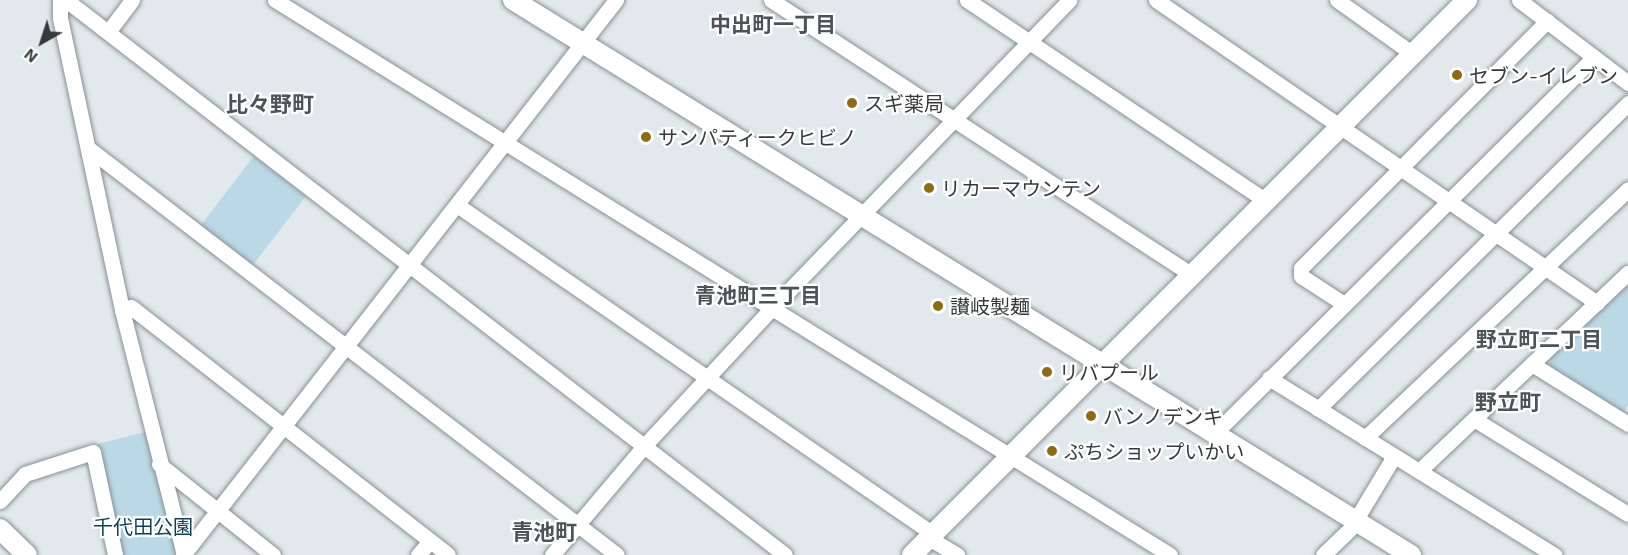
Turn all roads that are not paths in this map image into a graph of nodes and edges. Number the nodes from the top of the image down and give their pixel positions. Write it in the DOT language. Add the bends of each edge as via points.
graph roads {
  1 [pos="60,0"];
  2 [pos="66,0"];
  3 [pos="132,0"];
  4 [pos="275,0"];
  5 [pos="513,0"];
  6 [pos="616,0"];
  7 [pos="771,0"];
  8 [pos="967,0"];
  9 [pos="1069,0"];
  10 [pos="1156,0"];
  11 [pos="1337,0"];
  12 [pos="1467,0"];
  13 [pos="1519,0"];
  14 [pos="1547,21"];
  15 [pos="108,32"];
  16 [pos="1028,41"];
  17 [pos="582,44"];
  18 [pos="1413,54"];
  19 [pos="1594,57"];
  20 [pos="1628,83"];
  21 [pos="1628,103"];
  22 [pos="952,120"];
  23 [pos="1340,127"];
  24 [pos="505,143"];
  25 [pos="88,148"];
  26 [pos="1400,169"];
  27 [pos="1628,189"];
  28 [pos="1266,201"];
  29 [pos="1448,201"];
  30 [pos="457,205"];
  31 [pos="860,214"];
  32 [pos="1495,234"];
  33 [pos="410,264"];
  34 [pos="1544,268"];
  35 [pos="1628,273"];
  36 [pos="1192,275"];
  37 [pos="1597,303"];
  38 [pos="1344,304"];
  39 [pos="772,308"];
  40 [pos="122,310"];
  41 [pos="347,346"];
  42 [pos="1102,364"];
  43 [pos="1532,364"];
  44 [pos="707,378"];
  45 [pos="1269,378"];
  46 [pos="1318,409"];
  47 [pos="1474,419"];
  48 [pos="1628,424"];
  49 [pos="283,428"];
  50 [pos="1214,434"];
  51 [pos="1365,438"];
  52 [pos="644,446"];
  53 [pos="1011,456"];
  54 [pos="1394,456"];
  55 [pos="159,464"];
  56 [pos="1419,471"];
  57 [pos="0,501"];
  58 [pos="218,512"];
  59 [pos="1628,514"];
  60 [pos="1356,521"];
  61 [pos="578,525"];
  62 [pos="0,529"];
  63 [pos="931,536"];
  64 [pos="430,541"];
  65 [pos="27,555"];
  66 [pos="115,555"];
  67 [pos="184,555"];
  68 [pos="273,555"];
  69 [pos="418,555"];
  70 [pos="448,555"];
  71 [pos="552,555"];
  72 [pos="617,555"];
  73 [pos="785,555"];
  74 [pos="912,555"];
  75 [pos="957,555"];
  76 [pos="1170,555"];
  77 [pos="1323,555"];
  78 [pos="1411,555"];
  79 [pos="1555,555"];
  1 -- 25 [label="street" via="60,18"];
  2 -- 15 [label="street"];
  3 -- 15 [label="street"];
  4 -- 24 [label="street"];
  5 -- 17 [label="street"];
  6 -- 17 [label="street"];
  7 -- 22 [label="street"];
  8 -- 16 [label="street"];
  9 -- 16 [label="street"];
  10 -- 23 [label="street"];
  11 -- 18 [label="street"];
  12 -- 18 [label="street"];
  13 -- 14 [label="street"];
  14 -- 19 [label="street"];
  14 -- 26 [label="street"];
  15 -- 33 [label="street"];
  16 -- 22 [label="street"];
  16 -- 28 [label="street"];
  17 -- 24 [label="street"];
  17 -- 31 [label="street"];
  18 -- 23 [label="street"];
  19 -- 20 [label="street"];
  19 -- 29 [label="street"];
  21 -- 32 [label="street"];
  22 -- 31 [label="street"];
  22 -- 36 [label="street"];
  23 -- 26 [label="street"];
  23 -- 28 [label="street"];
  24 -- 30 [label="street"];
  24 -- 39 [label="street"];
  25 -- 40 [label="street"];
  25 -- 41 [label="street"];
  26 -- 29 [label="street"];
  26 -- 38 [label="street" via="1301,268 1301,276"];
  27 -- 34 [label="street"];
  28 -- 36 [label="street"];
  29 -- 32 [label="street"];
  29 -- 38 [label="street"];
  30 -- 33 [label="street"];
  30 -- 44 [label="street"];
  31 -- 39 [label="street"];
  31 -- 42 [label="street"];
  32 -- 34 [label="street"];
  32 -- 46 [label="street"];
  33 -- 41 [label="street"];
  33 -- 52 [label="street"];
  34 -- 37 [label="street"];
  34 -- 51 [label="street"];
  35 -- 37 [label="street"];
  36 -- 42 [label="street"];
  37 -- 43 [label="street"];
  38 -- 45 [label="street"];
  39 -- 44 [label="street"];
  39 -- 53 [label="street"];
  40 -- 49 [label="street" via="131,307"];
  40 -- 55 [label="street"];
  41 -- 49 [label="street"];
  41 -- 61 [label="street"];
  42 -- 50 [label="street"];
  42 -- 53 [label="street"];
  43 -- 47 [label="street"];
  43 -- 48 [label="street"];
  44 -- 52 [label="street"];
  44 -- 63 [label="street"];
  45 -- 46 [label="street"];
  45 -- 50 [label="street"];
  46 -- 51 [label="street"];
  47 -- 56 [label="street"];
  47 -- 59 [label="street"];
  49 -- 58 [label="street"];
  49 -- 64 [label="street"];
  50 -- 60 [label="street"];
  51 -- 54 [label="street"];
  52 -- 61 [label="street"];
  52 -- 73 [label="street"];
  53 -- 63 [label="street"];
  53 -- 76 [label="street"];
  54 -- 56 [label="street"];
  54 -- 60 [label="street"];
  55 -- 58 [label="street"];
  55 -- 67 [label="street"];
  56 -- 79 [label="street"];
  57 -- 66 [label="street" via="25,474 93,452"];
  58 -- 67 [label="street"];
  58 -- 68 [label="street"];
  60 -- 77 [label="street"];
  60 -- 78 [label="street"];
  61 -- 71 [label="street"];
  61 -- 72 [label="street"];
  62 -- 65 [label="street"];
  63 -- 74 [label="street"];
  63 -- 75 [label="street"];
  64 -- 69 [label="street"];
  64 -- 70 [label="street"];
}
